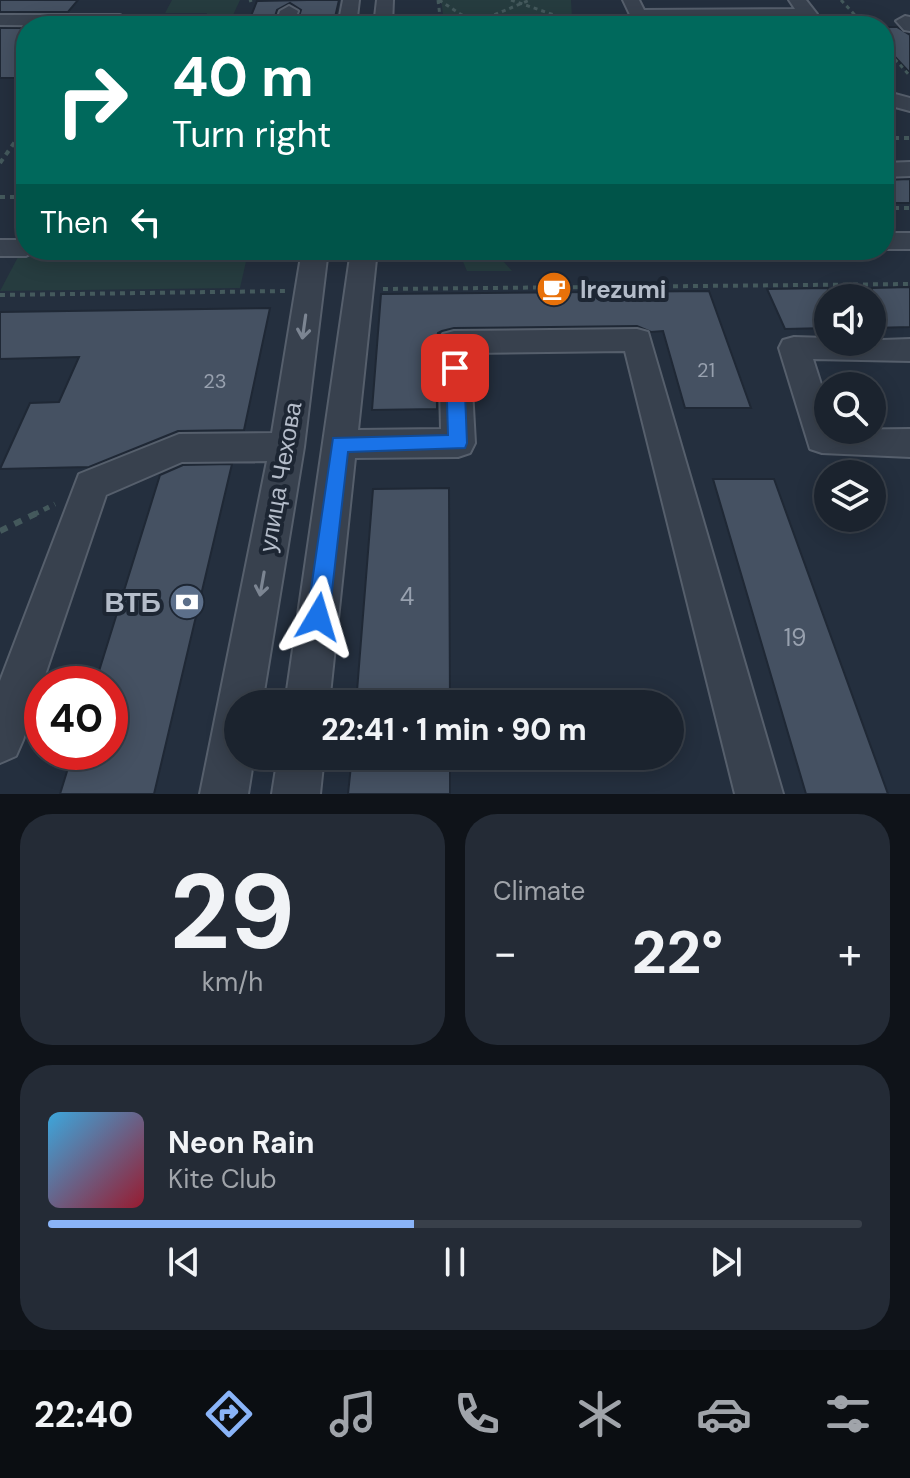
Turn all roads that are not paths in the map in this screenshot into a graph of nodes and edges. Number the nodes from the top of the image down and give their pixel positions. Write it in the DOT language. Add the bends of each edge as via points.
graph roads {
  1 [pos="631,0"];
  2 [pos="797,0"];
  3 [pos="313,260"];
  4 [pos="363,260"];
  5 [pos="359,287"];
  6 [pos="309,288"];
  7 [pos="910,350"];
  8 [pos="910,443"];
  9 [pos="339,444"];
  10 [pos="287,447"];
  11 [pos="243,690"];
  12 [pos="309,690"];
  13 [pos="1,735"];
  14 [pos="228,770"];
  15 [pos="299,770"];
  16 [pos="224,794"];
  17 [pos="296,794"];
  18 [pos="759,794"];
  1 -- 2 [label="street" via="638,15 808,14"];
  3 -- 6 [label="street, улица Чехова"];
  4 -- 5 [label="street"];
  5 -- 6 [label="street"];
  5 -- 9 [label="street"];
  6 -- 10 [label="street, улица Чехова, one-way"];
  7 -- 8 [label="street" via="794,348 822,439"];
  9 -- 12 [label="street"];
  9 -- 18 [label="street" via="458,443 454,342 637,340"];
  10 -- 11 [label="street, улица Чехова, one-way"];
  10 -- 13 [label="street" via="179,448 92,485"];
  14 -- 16 [label="street"];
  15 -- 17 [label="street"];
}
